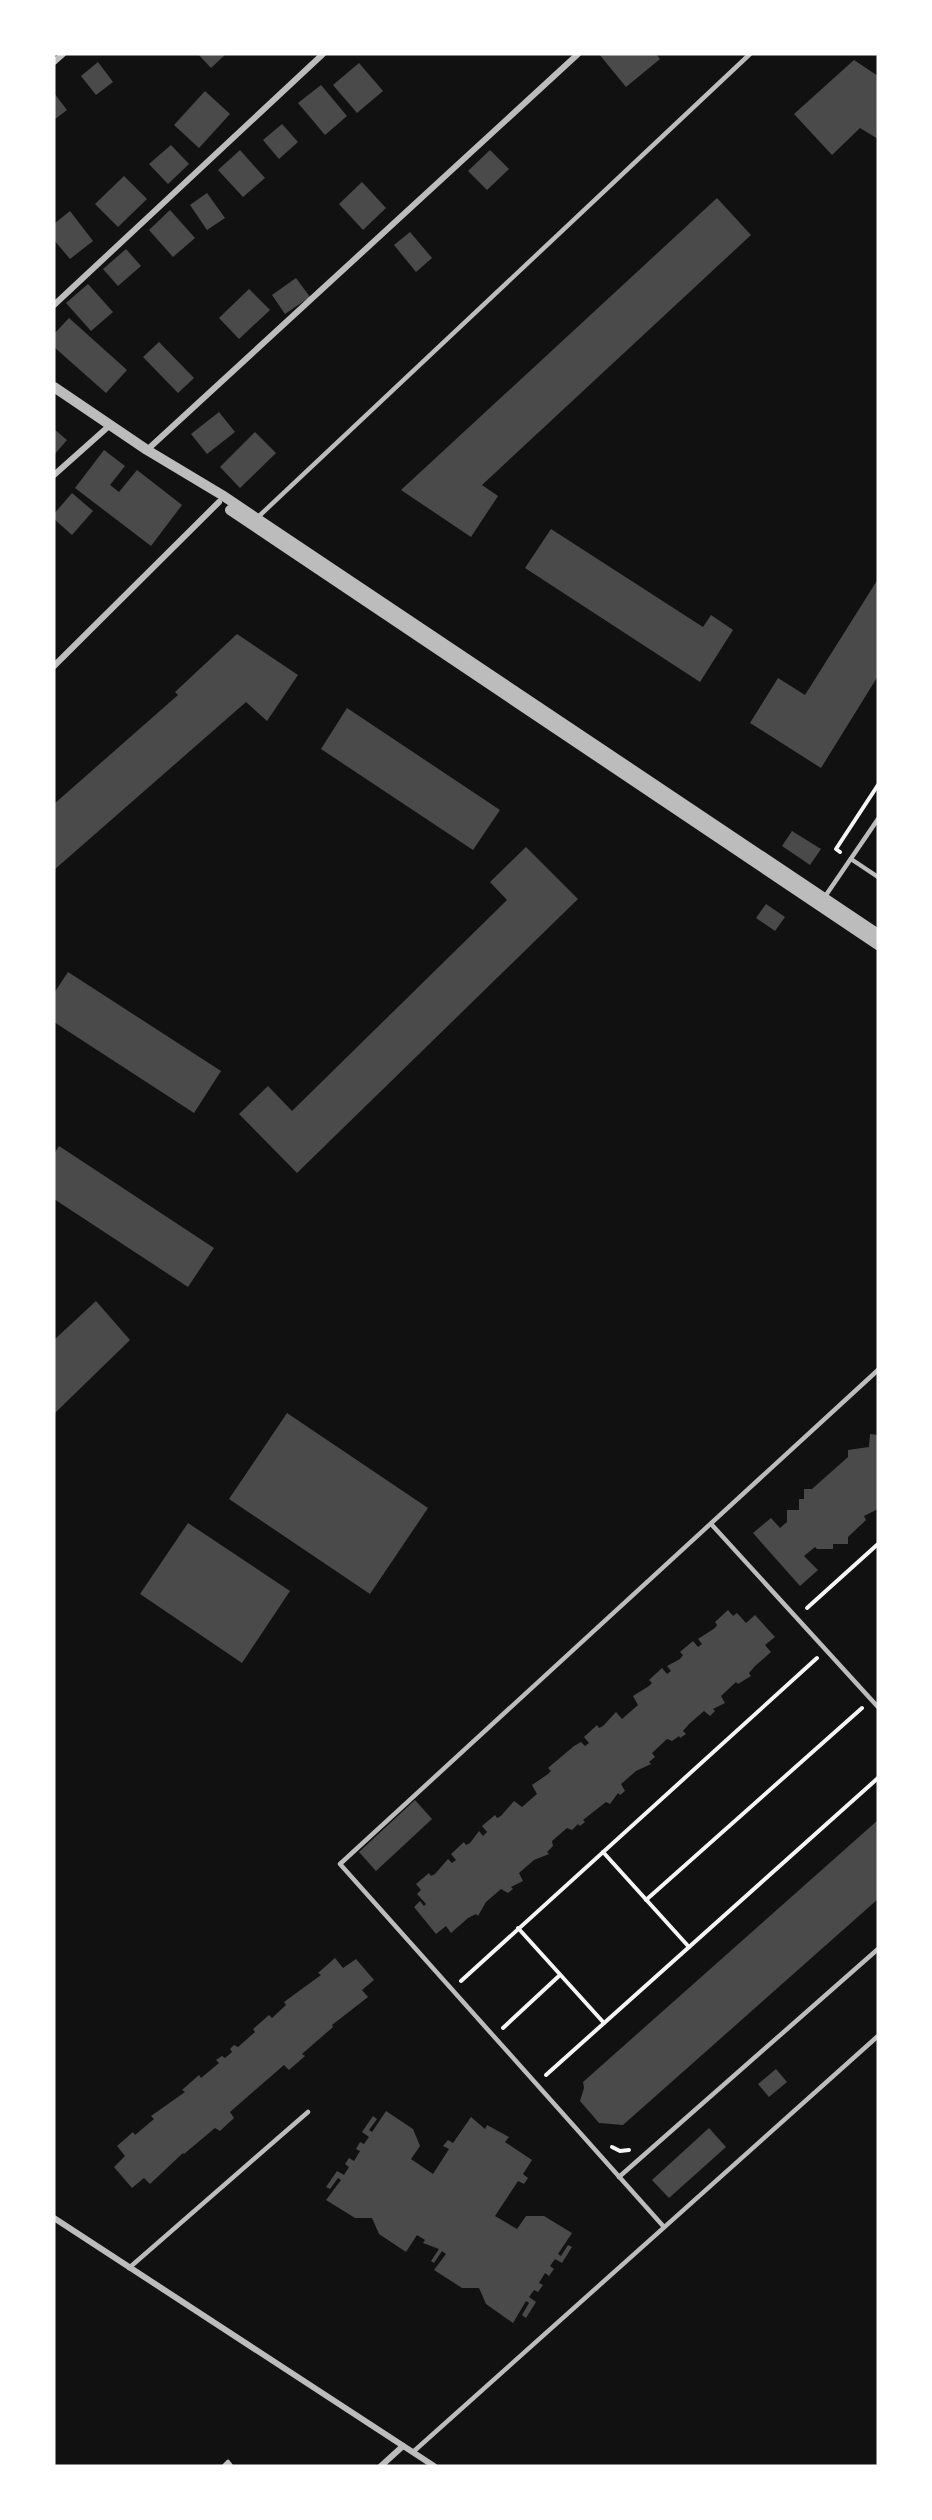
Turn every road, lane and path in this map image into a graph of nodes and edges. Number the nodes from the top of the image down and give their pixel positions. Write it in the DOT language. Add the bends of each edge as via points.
graph roads {
  1 [pos="63,54"];
  2 [pos="324,54"];
  3 [pos="578,54"];
  4 [pos="750,54"];
  5 [pos="54,62"];
  6 [pos="54,305"];
  7 [pos="54,387"];
  8 [pos="109,426"];
  9 [pos="147,450"];
  10 [pos="54,475"];
  11 [pos="219,502"];
  12 [pos="254,521"];
  13 [pos="54,666"];
  14 [pos="878,785"];
  15 [pos="878,819"];
  16 [pos="851,859"];
  17 [pos="878,877"];
  18 [pos="822,902"];
  19 [pos="878,934"];
  20 [pos="878,945"];
  21 [pos="878,1370"];
  22 [pos="712,1525"];
  23 [pos="878,1545"];
  24 [pos="807,1608"];
  25 [pos="817,1658"];
  26 [pos="878,1707"];
  27 [pos="863,1708"];
  28 [pos="878,1778"];
  29 [pos="603,1852"];
  30 [pos="646,1900"];
  31 [pos="518,1928"];
  32 [pos="689,1947"];
  33 [pos="878,1949"];
  34 [pos="453,1972"];
  35 [pos="560,1975"];
  36 [pos="461,1981"];
  37 [pos="468,1988"];
  38 [pos="496,2020"];
  39 [pos="604,2023"];
  40 [pos="503,2028"];
  41 [pos="510,2036"];
  42 [pos="878,2036"];
  43 [pos="539,2067"];
  44 [pos="546,2075"];
  45 [pos="554,2084"];
  46 [pos="308,2112"];
  47 [pos="610,2145"];
  48 [pos="632,2148"];
  49 [pos="619,2177"];
  50 [pos="54,2218"];
  51 [pos="664,2227"];
  52 [pos="129,2268"];
  53 [pos="403,2446"];
  54 [pos="413,2452"];
  55 [pos="224,2466"];
  56 [pos="231,2466"];
  57 [pos="381,2466"];
  58 [pos="434,2466"];
  1 -- 5 [label="street"];
  2 -- 6 [label="street"];
  3 -- 9 [label="street"];
  4 -- 12 [label="lane"];
  7 -- 8 [label="street"];
  8 -- 9 [label="street"];
  8 -- 10 [label="street"];
  9 -- 11 [label="street"];
  9 -- 12 [label="street"];
  11 -- 12 [label="street"];
  11 -- 13 [label="street"];
  12 -- 18 [label="street"];
  14 -- 16 [label="path" via="836,849"];
  15 -- 16 [label="lane"];
  16 -- 17 [label="lane"];
  16 -- 18 [label="lane"];
  18 -- 19 [label="street"];
  18 -- 20 [label="street"];
  21 -- 22 [label="lane"];
  22 -- 26 [label="lane"];
  22 -- 49 [label="lane" via="340,1864"];
  23 -- 24 [label="path"];
  25 -- 29 [label="path"];
  27 -- 30 [label="path"];
  28 -- 32 [label="path"];
  29 -- 30 [label="path"];
  29 -- 31 [label="path"];
  30 -- 32 [label="path"];
  31 -- 35 [label="path"];
  31 -- 36 [label="path"];
  32 -- 39 [label="path"];
  33 -- 49 [label="lane"];
  34 -- 36 [label="path"];
  35 -- 39 [label="path"];
  35 -- 40 [label="path"];
  36 -- 37 [label="path"];
  38 -- 40 [label="path"];
  39 -- 44 [label="path"];
  40 -- 41 [label="path"];
  42 -- 51 [label="lane"];
  43 -- 44 [label="path"];
  44 -- 45 [label="path"];
  46 -- 52 [label="lane"];
  47 -- 48 [label="path" via="620,2151"];
  49 -- 51 [label="lane"];
  50 -- 52 [label="street"];
  51 -- 54 [label="lane"];
  52 -- 53 [label="street"];
  53 -- 54 [label="street"];
  53 -- 57 [label="street"];
  54 -- 58 [label="street"];
  55 -- 56 [label="lane" via="228,2462"];
}
